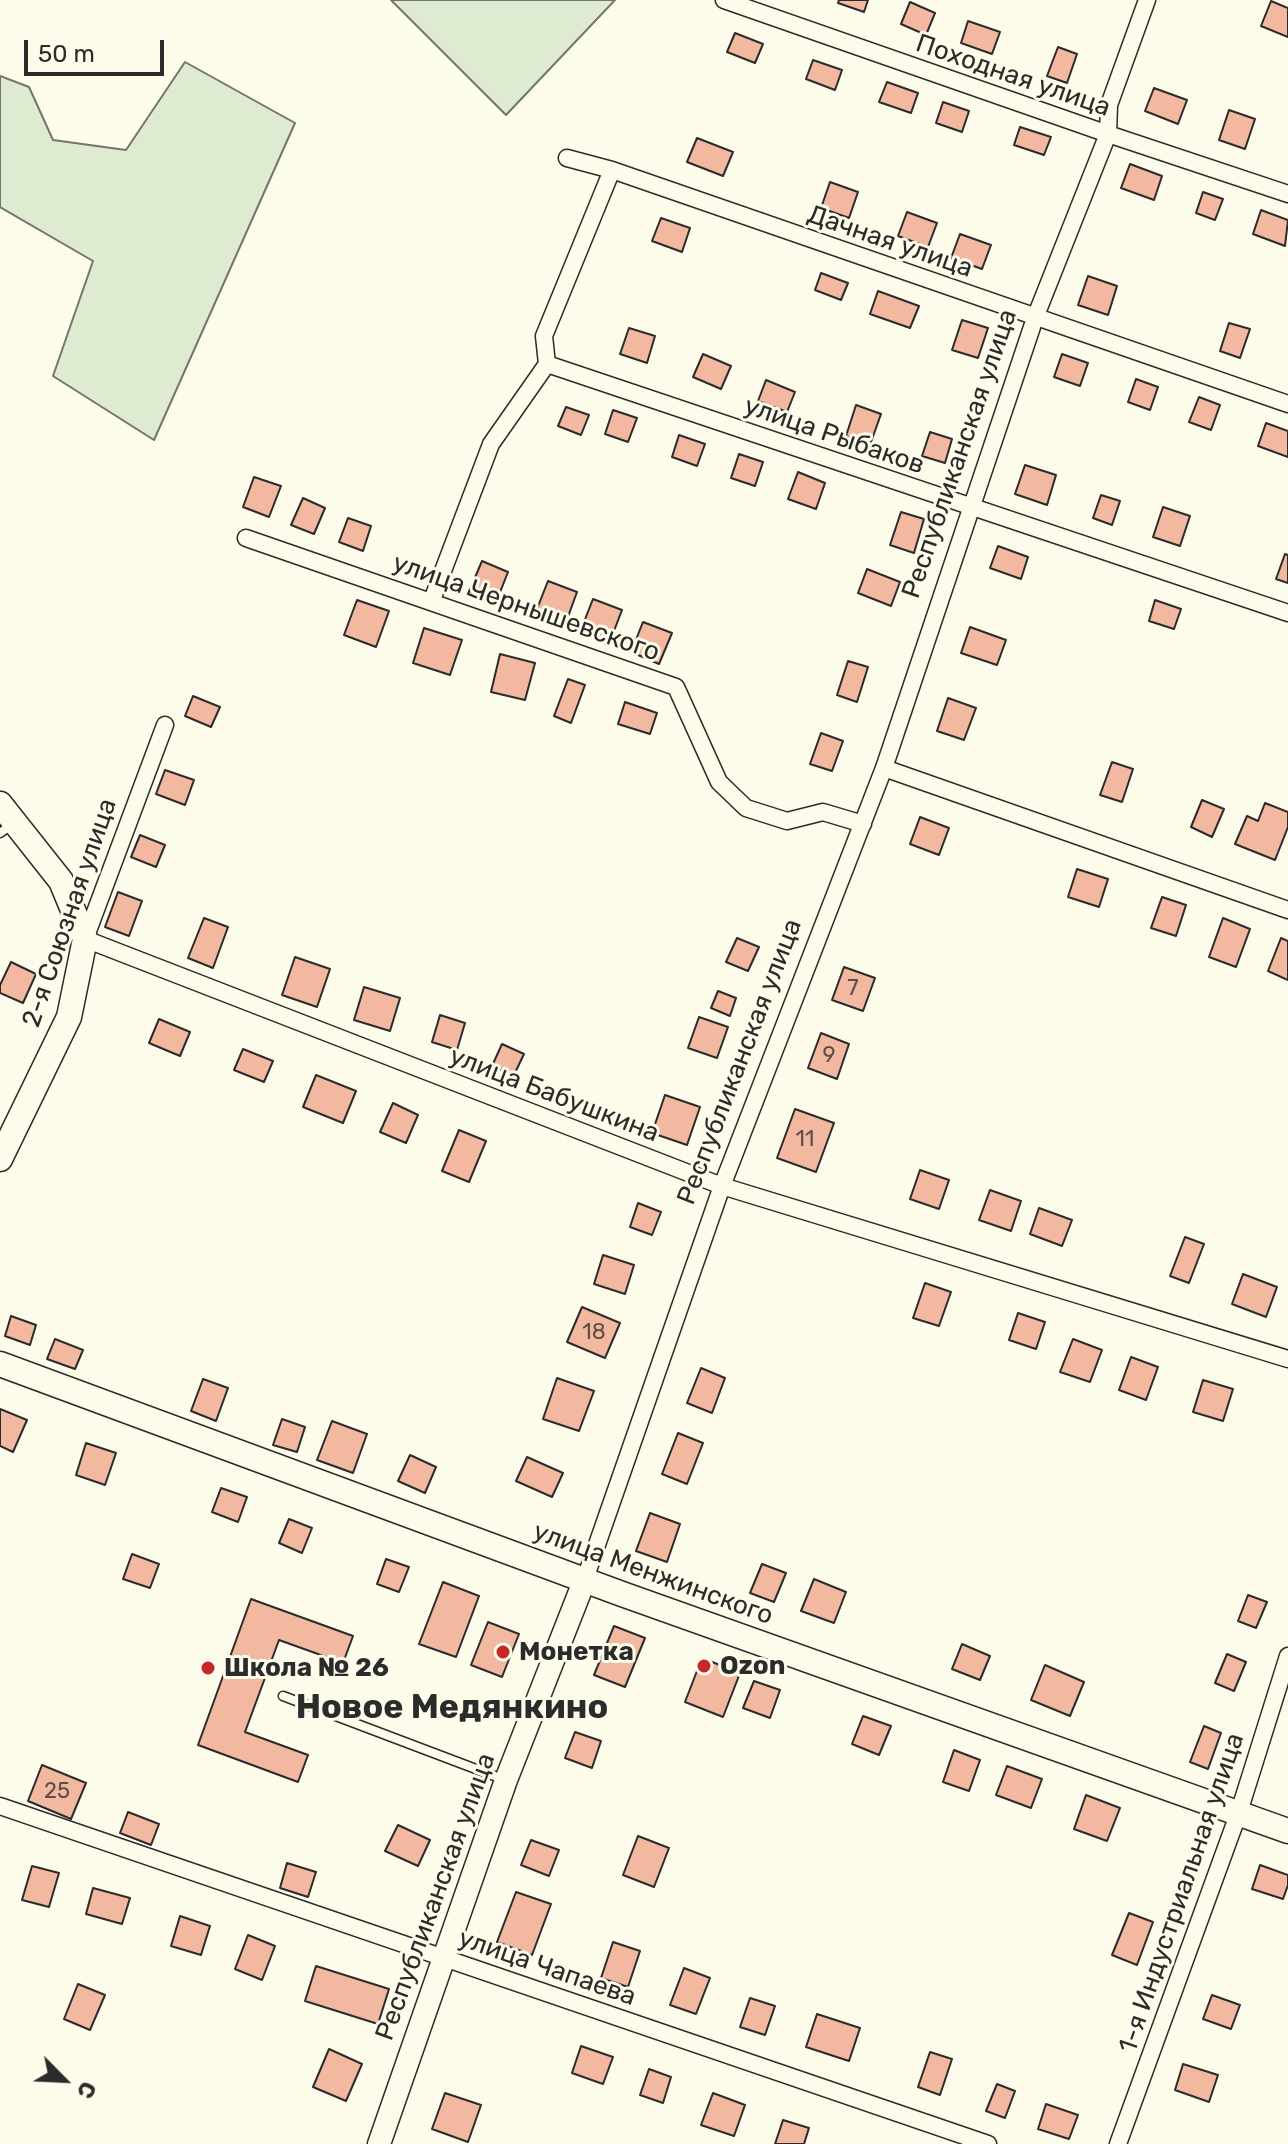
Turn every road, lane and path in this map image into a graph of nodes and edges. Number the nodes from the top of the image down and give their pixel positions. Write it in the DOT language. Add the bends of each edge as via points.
graph roads {
  1 [pos="724,0"];
  2 [pos="1147,0"];
  3 [pos="1108,134"];
  4 [pos="567,158"];
  5 [pos="612,170"];
  6 [pos="1288,194"];
  7 [pos="1035,318"];
  8 [pos="547,364"];
  9 [pos="1288,404"];
  10 [pos="971,507"];
  11 [pos="246,538"];
  12 [pos="432,600"];
  13 [pos="1288,613"];
  14 [pos="165,725"];
  15 [pos="884,768"];
  16 [pos="5,820"];
  17 [pos="863,824"];
  18 [pos="1288,910"];
  19 [pos="85,939"];
  20 [pos="0,1159"];
  21 [pos="722,1186"];
  22 [pos="1288,1359"];
  23 [pos="0,1364"];
  24 [pos="585,1579"];
  25 [pos="1288,1656"];
  26 [pos="283,1696"];
  27 [pos="506,1780"];
  28 [pos="0,1806"];
  29 [pos="1239,1812"];
  30 [pos="1288,1831"];
  31 [pos="443,1957"];
  32 [pos="379,2144"];
  33 [pos="988,2144"];
  34 [pos="1118,2144"];
  1 -- 3 [label="street, Походная улица"];
  2 -- 3 [label="street, Республиканская улица" via="1109,105"];
  3 -- 6 [label="street, Походная улица"];
  3 -- 7 [label="street, Республиканская улица"];
  4 -- 5 [label="street, Дачная улица"];
  5 -- 7 [label="street, Дачная улица"];
  5 -- 8 [label="street" via="544,336"];
  7 -- 9 [label="street, Дачная улица"];
  7 -- 10 [label="street, Республиканская улица"];
  8 -- 10 [label="street, улица Рыбаков"];
  8 -- 12 [label="street" via="491,444"];
  10 -- 13 [label="street, улица Рыбаков"];
  10 -- 15 [label="street, Республиканская улица"];
  11 -- 12 [label="street, улица Чернышевского"];
  12 -- 17 [label="street, улица Чернышевского" via="676,687 719,782 746,808 787,821 823,812"];
  14 -- 19 [label="street, 2-я Союзная улица"];
  15 -- 17 [label="street, Республиканская улица"];
  15 -- 18 [label="street"];
  16 -- 19 [label="main road" via="61,881"];
  17 -- 21 [label="street, Республиканская улица"];
  19 -- 20 [label="main road, 2-я Союзная улица" via="69,1017"];
  19 -- 21 [label="street, улица Бабушкина"];
  21 -- 22 [label="street, улица Бабушкина"];
  21 -- 24 [label="street, Республиканская улица"];
  23 -- 24 [label="main road, улица Менжинского"];
  24 -- 27 [label="street, Республиканская улица"];
  24 -- 29 [label="main road, улица Менжинского"];
  25 -- 29 [label="street, 1-я Индустриальная улица"];
  26 -- 27 [label="lane"];
  27 -- 31 [label="street, Республиканская улица"];
  28 -- 31 [label="street, улица Чапаева"];
  29 -- 30 [label="main road, улица Менжинского"];
  29 -- 34 [label="street, 1-я Индустриальная улица"];
  31 -- 32 [label="street, Республиканская улица"];
  31 -- 33 [label="street, улица Чапаева"];
}
